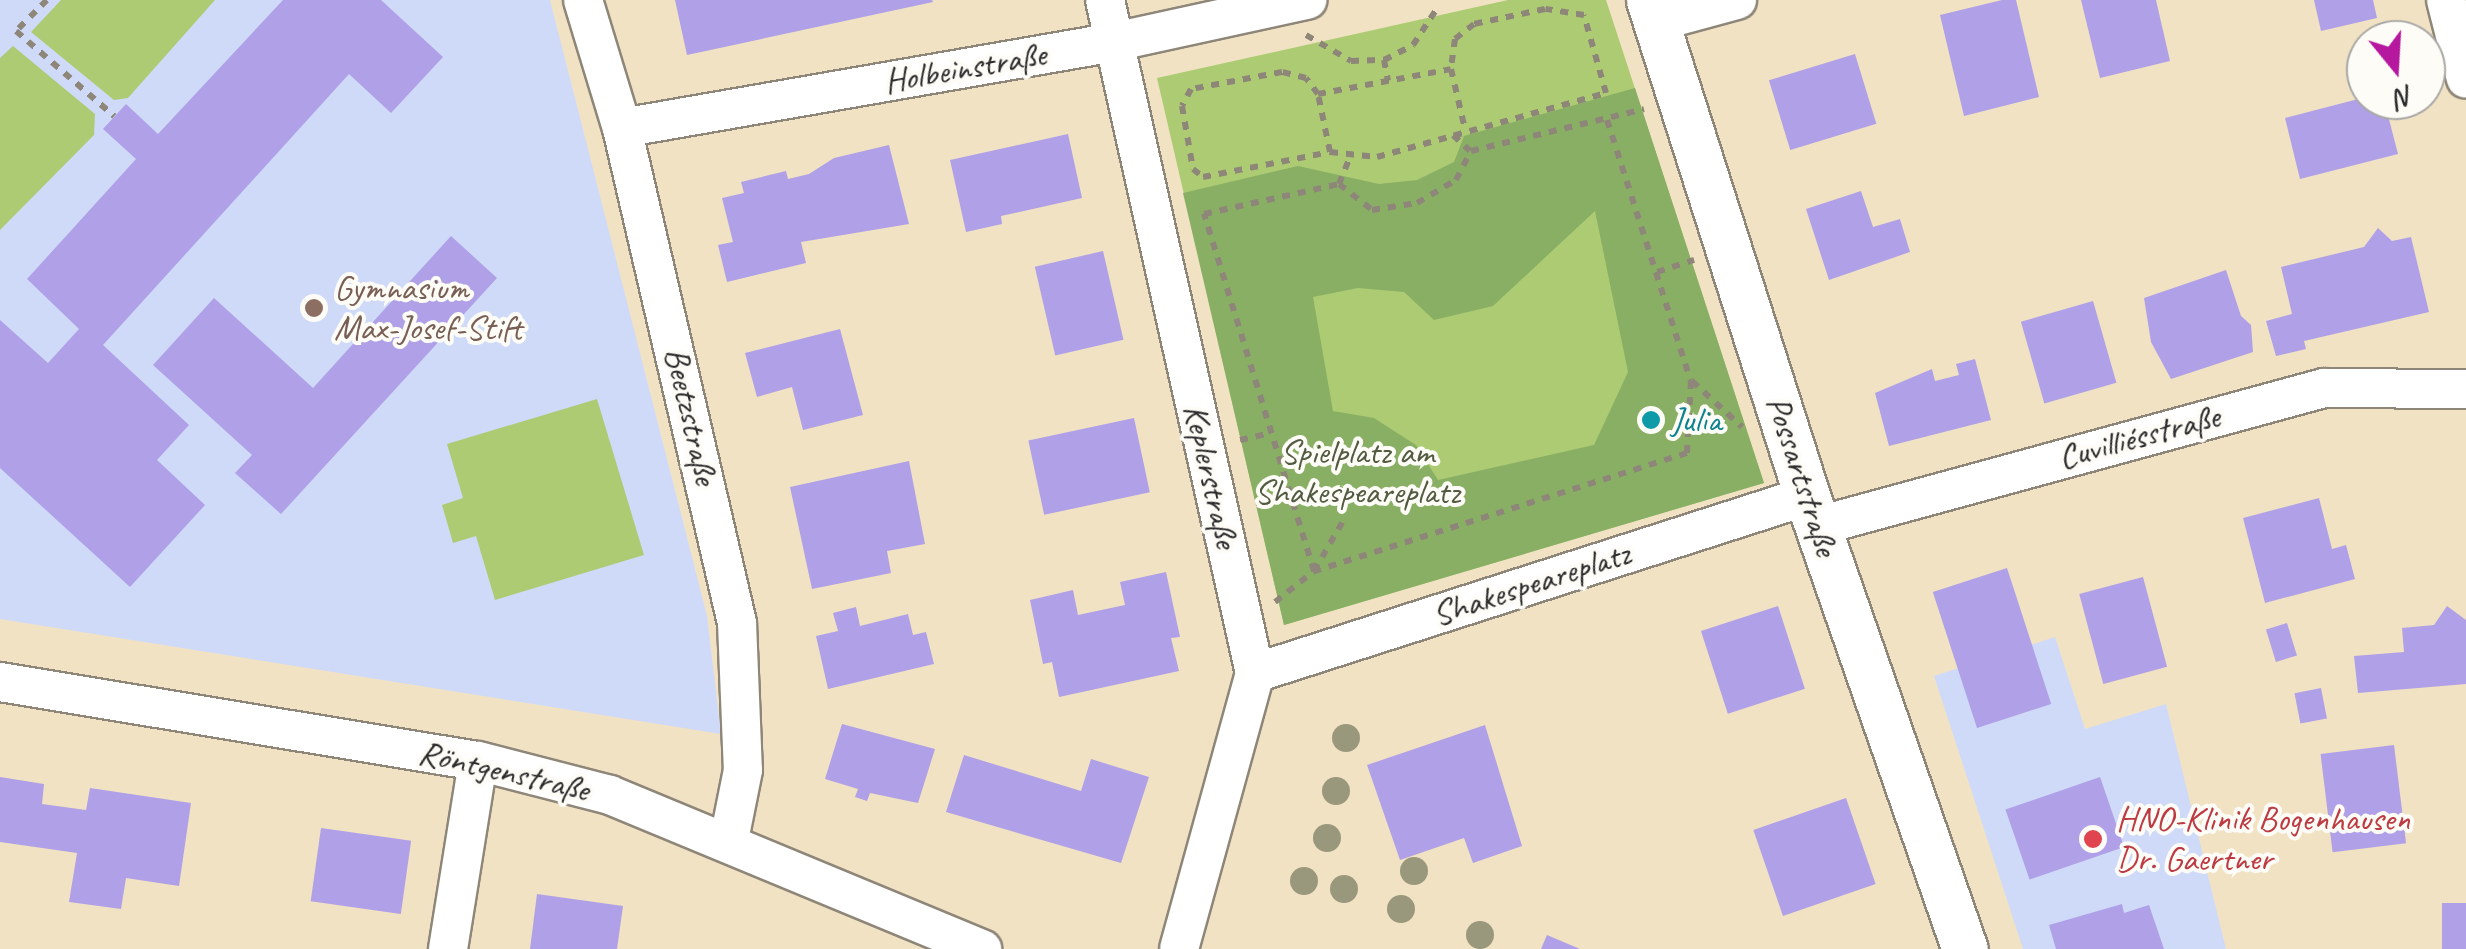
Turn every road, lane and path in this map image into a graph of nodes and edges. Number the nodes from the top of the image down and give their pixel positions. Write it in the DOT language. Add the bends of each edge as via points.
graph roads {
  1 [pos="47,0"];
  2 [pos="583,0"];
  3 [pos="1105,0"];
  4 [pos="1737,0"];
  5 [pos="2446,0"];
  6 [pos="1438,7"];
  7 [pos="1652,11"];
  8 [pos="1306,17"];
  9 [pos="1114,42"];
  10 [pos="1384,60"];
  11 [pos="1451,69"];
  12 [pos="2466,78"];
  13 [pos="1388,81"];
  14 [pos="1318,94"];
  15 [pos="1658,104"];
  16 [pos="114,116"];
  17 [pos="1607,120"];
  18 [pos="622,128"];
  19 [pos="1465,129"];
  20 [pos="1453,135"];
  21 [pos="1470,151"];
  22 [pos="1330,152"];
  23 [pos="1351,154"];
  24 [pos="1339,184"];
  25 [pos="1708,256"];
  26 [pos="1657,272"];
  27 [pos="1691,380"];
  28 [pos="2466,389"];
  29 [pos="1746,430"];
  30 [pos="1272,434"];
  31 [pos="1229,442"];
  32 [pos="1812,511"];
  33 [pos="1346,516"];
  34 [pos="1314,571"];
  35 [pos="1305,578"];
  36 [pos="1255,673"];
  37 [pos="0,682"];
  38 [pos="478,760"];
  39 [pos="729,840"];
  40 [pos="448,949"];
  41 [pos="982,949"];
  42 [pos="1179,949"];
  43 [pos="1965,949"];
  1 -- 16 [label="path" via="16,31"];
  2 -- 18 [label="street, Beetzstraße"];
  3 -- 9 [label="street, Keplerstraße"];
  4 -- 7 [label="street"];
  5 -- 12 [label="street"];
  6 -- 10 [label="path" via="1413,46"];
  7 -- 32 [label="street, Possartstraße"];
  8 -- 9 [label="street, Holbeinstraße"];
  8 -- 10 [label="path" via="1351,61"];
  9 -- 18 [label="street, Holbeinstraße"];
  9 -- 36 [label="street, Keplerstraße"];
  10 -- 13 [label="path"];
  11 -- 13 [label="path"];
  11 -- 19 [label="path"];
  11 -- 19 [label="path" via="1455,39 1474,24 1545,9 1584,15 1606,93"];
  13 -- 14 [label="path"];
  14 -- 22 [label="path"];
  14 -- 22 [label="path" via="1306,78 1282,72 1191,89 1182,106 1193,169 1203,176"];
  15 -- 17 [label="path"];
  17 -- 21 [label="path"];
  17 -- 26 [label="path"];
  18 -- 39 [label="street, Beetzstraße" via="736,623 743,770"];
  19 -- 20 [label="path"];
  20 -- 21 [label="path"];
  20 -- 23 [label="path" via="1378,157"];
  21 -- 24 [label="path" via="1456,180 1417,203 1372,210"];
  22 -- 23 [label="path"];
  23 -- 24 [label="path"];
  24 -- 30 [label="path" via="1204,214"];
  25 -- 26 [label="path"];
  26 -- 27 [label="path"];
  27 -- 29 [label="path"];
  27 -- 34 [label="path" via="1687,453"];
  28 -- 32 [label="street, Cuvilliésstraße" via="2324,388"];
  30 -- 31 [label="path"];
  30 -- 34 [label="path"];
  32 -- 36 [label="street, Shakespeareplatz"];
  32 -- 43 [label="street, Possartstraße"];
  33 -- 34 [label="path"];
  34 -- 35 [label="path"];
  36 -- 42 [label="street, Keplerstraße"];
  37 -- 38 [label="street, Röntgenstraße"];
  38 -- 39 [label="street, Röntgenstraße" via="610,795"];
  38 -- 40 [label="street"];
  39 -- 41 [label="street, Röntgenstraße"];
}
